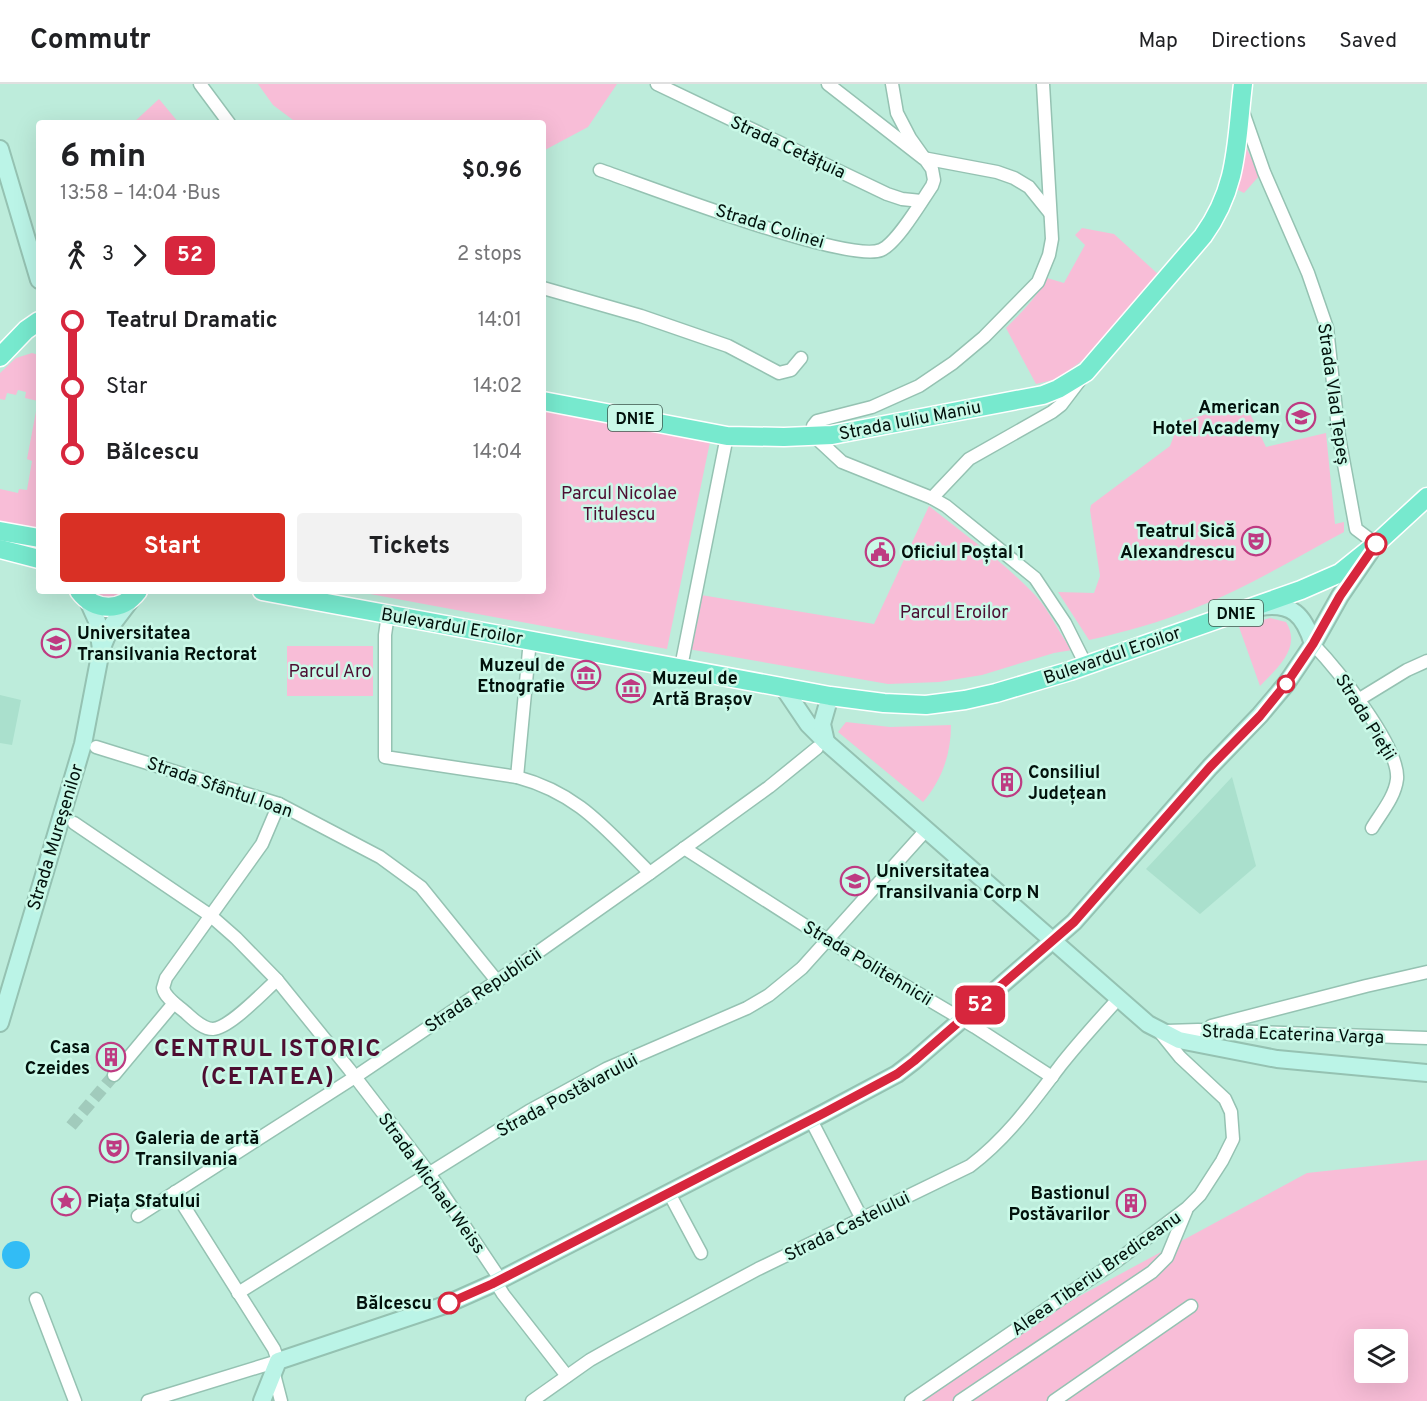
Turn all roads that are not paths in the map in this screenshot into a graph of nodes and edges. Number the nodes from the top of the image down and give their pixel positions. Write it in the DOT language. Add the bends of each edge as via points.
graph roads {
  1 [pos="200,84"];
  2 [pos="657,84"];
  3 [pos="828,84"];
  4 [pos="892,84"];
  5 [pos="1043,84"];
  6 [pos="1243,84"];
  7 [pos="1241,105"];
  8 [pos="225,118"];
  9 [pos="0,149"];
  10 [pos="922,158"];
  11 [pos="600,170"];
  12 [pos="921,201"];
  13 [pos="1051,214"];
  14 [pos="36,266"];
  15 [pos="546,289"];
  16 [pos="36,323"];
  17 [pos="0,357"];
  18 [pos="801,358"];
  19 [pos="1086,372"];
  20 [pos="546,402"];
  21 [pos="727,436"];
  22 [pos="814,436"];
  23 [pos="1427,497"];
  24 [pos="932,498"];
  25 [pos="0,531"];
  26 [pos="36,537"];
  27 [pos="1376,544"];
  28 [pos="0,549"];
  29 [pos="36,558"];
  30 [pos="136,594"];
  31 [pos="278,594"];
  32 [pos="84,596"];
  33 [pos="1247,609"];
  34 [pos="388,614"];
  35 [pos="530,640"];
  36 [pos="1313,644"];
  37 [pos="101,650"];
  38 [pos="1427,661"];
  39 [pos="1086,665"];
  40 [pos="681,667"];
  41 [pos="783,687"];
  42 [pos="830,696"];
  43 [pos="1358,700"];
  44 [pos="822,745"];
  45 [pos="96,747"];
  46 [pos="517,777"];
  47 [pos="279,804"];
  48 [pos="74,823"];
  49 [pos="1372,828"];
  50 [pos="927,829"];
  51 [pos="684,848"];
  52 [pos="650,873"];
  53 [pos="212,916"];
  54 [pos="826,939"];
  55 [pos="1053,940"];
  56 [pos="1427,972"];
  57 [pos="277,980"];
  58 [pos="497,981"];
  59 [pos="1118,999"];
  60 [pos="174,1003"];
  61 [pos="962,1020"];
  62 [pos="0,1023"];
  63 [pos="1159,1030"];
  64 [pos="1198,1030"];
  65 [pos="1427,1038"];
  66 [pos="1427,1073"];
  67 [pos="114,1075"];
  68 [pos="355,1077"];
  69 [pos="1052,1077"];
  70 [pos="811,1120"];
  71 [pos="429,1173"];
  72 [pos="175,1192"];
  73 [pos="669,1193"];
  74 [pos="1187,1208"];
  75 [pos="138,1216"];
  76 [pos="862,1219"];
  77 [pos="700,1253"];
  78 [pos="498,1280"];
  79 [pos="238,1293"];
  80 [pos="36,1299"];
  81 [pos="1191,1306"];
  82 [pos="276,1367"];
  83 [pos="567,1376"];
  84 [pos="75,1401"];
  85 [pos="148,1401"];
  86 [pos="262,1401"];
  87 [pos="282,1401"];
  88 [pos="532,1401"];
  89 [pos="911,1401"];
  90 [pos="960,1401"];
  91 [pos="1054,1401"];
  1 -- 8 [label="street"];
  2 -- 12 [label="street, Strada Cetățuia" via="887,194"];
  3 -- 10 [label="street"];
  4 -- 10 [label="street" via="897,112"];
  5 -- 13 [label="street"];
  6 -- 7 [label="main road, Strada Iuliu Maniu / DN1E"];
  7 -- 19 [label="main road, Strada Iuliu Maniu / DN1E" via="1234,166 1216,217"];
  7 -- 27 [label="street, Strada Vlad Țepeș" via="1256,154 1324,319 1356,529"];
  9 -- 14 [label="street"];
  10 -- 12 [label="street, Strada Colinei" via="932,170 934,180"];
  10 -- 13 [label="street" via="997,171 1014,178 1029,187"];
  11 -- 12 [label="street, Strada Colinei" via="803,239 867,252 891,243"];
  13 -- 22 [label="street" via="1049,255 1038,282 984,337 918,386 872,407 817,421"];
  15 -- 18 [label="street" via="728,346 779,373 791,370"];
  16 -- 17 [label="main road"];
  19 -- 22 [label="main road, Strada Iuliu Maniu / DN1E" via="1043,395"];
  19 -- 24 [label="street, Strada Iuliu Maniu" via="1061,405 969,459"];
  20 -- 21 [label="main road, DN1E"];
  21 -- 22 [label="main road, Strada Iuliu Maniu / DN1E"];
  21 -- 40 [label="street"];
  22 -- 24 [label="street" via="842,462"];
  23 -- 27 [label="main road, DN1E"];
  24 -- 39 [label="street" via="1035,578 1065,623"];
  25 -- 26 [label="main road"];
  27 -- 33 [label="main road, Bulevardul Eroilor / DN1E" via="1340,573"];
  27 -- 36 [label="street"];
  28 -- 29 [label="main road"];
  30 -- 32 [label="main road" via="116,607 106,608"];
  30 -- 37 [label="street, Strada Mureșenilor" via="111,626"];
  31 -- 34 [label="main road, Bulevardul Eroilor / DN1E"];
  32 -- 37 [label="street, Strada Mureșenilor" via="97,621"];
  33 -- 36 [label="street" via="1273,605 1291,609 1303,621"];
  33 -- 39 [label="main road, Bulevardul Eroilor / DN1E"];
  34 -- 35 [label="main road, Bulevardul Eroilor / DN1E"];
  34 -- 46 [label="street" via="385,757"];
  35 -- 40 [label="main road, Bulevardul Eroilor / DN1E"];
  35 -- 46 [label="street"];
  36 -- 43 [label="street, Strada Pieții"];
  36 -- 55 [label="street" via="1260,716 1074,922"];
  37 -- 62 [label="street, Strada Mureșenilor" via="83,744"];
  38 -- 43 [label="street"];
  39 -- 42 [label="main road, Bulevardul Eroilor / DN1E" via="996,693 926,705"];
  40 -- 41 [label="main road, Bulevardul Eroilor / DN1E"];
  41 -- 42 [label="main road, Bulevardul Eroilor / DN1E"];
  41 -- 44 [label="street"];
  42 -- 44 [label="street" via="822,724"];
  43 -- 49 [label="street, Strada Pieții" via="1397,769 1395,789"];
  44 -- 50 [label="street"];
  44 -- 51 [label="street, Strada Republicii"];
  45 -- 47 [label="street, Strada Sfântul Ioan"];
  46 -- 52 [label="street" via="564,796 590,813"];
  47 -- 53 [label="street" via="262,844"];
  47 -- 58 [label="street, Strada Sfântul Ioan" via="356,842 402,871 421,887"];
  48 -- 53 [label="street, Strada Michael Weiss"];
  50 -- 54 [label="street, Strada Postăvarului"];
  50 -- 55 [label="street"];
  51 -- 52 [label="street, Strada Republicii"];
  51 -- 54 [label="street, Strada Politehnicii"];
  52 -- 58 [label="street, Strada Republicii"];
  53 -- 57 [label="street, Strada Michael Weiss"];
  53 -- 60 [label="street" via="164,983 164,992"];
  54 -- 61 [label="street, Strada Politehnicii"];
  54 -- 71 [label="street, Strada Postăvarului" via="785,984 747,1008 606,1070"];
  55 -- 59 [label="street"];
  55 -- 61 [label="street"];
  56 -- 64 [label="street"];
  57 -- 60 [label="street" via="215,1029 197,1023"];
  57 -- 68 [label="street, Strada Michael Weiss"];
  58 -- 68 [label="street, Strada Republicii"];
  59 -- 63 [label="street"];
  59 -- 69 [label="street, Strada Castelului"];
  60 -- 67 [label="street"];
  61 -- 69 [label="street, Strada Politehnicii"];
  61 -- 70 [label="street" via="897,1074"];
  63 -- 64 [label="street, Strada Ecaterina Varga"];
  63 -- 66 [label="street" via="1186,1042 1283,1060"];
  63 -- 74 [label="street, Aleea Tiberiu Brediceanu" via="1180,1057 1225,1099 1233,1119 1233,1139 1222,1161"];
  64 -- 65 [label="street, Strada Ecaterina Varga"];
  68 -- 71 [label="street, Strada Michael Weiss"];
  68 -- 72 [label="street, Strada Republicii"];
  69 -- 76 [label="street, Strada Castelului" via="1013,1127 977,1161"];
  70 -- 73 [label="street"];
  70 -- 76 [label="street"];
  71 -- 78 [label="street, Strada Michael Weiss"];
  71 -- 79 [label="street, Strada Postăvarului"];
  72 -- 75 [label="street, Strada Republicii"];
  72 -- 79 [label="street"];
  73 -- 77 [label="street"];
  73 -- 78 [label="street"];
  74 -- 89 [label="street, Aleea Tiberiu Brediceanu" via="1118,1260"];
  74 -- 90 [label="street" via="1167,1257 1152,1272"];
  76 -- 83 [label="street, Strada Castelului" via="727,1286"];
  78 -- 82 [label="street" via="445,1305"];
  78 -- 83 [label="street, Strada Michael Weiss" via="503,1294"];
  79 -- 82 [label="street" via="274,1349"];
  80 -- 84 [label="street"];
  81 -- 91 [label="street"];
  82 -- 85 [label="street"];
  82 -- 86 [label="street"];
  82 -- 87 [label="street"];
  83 -- 88 [label="street, Strada Castelului"];
}
